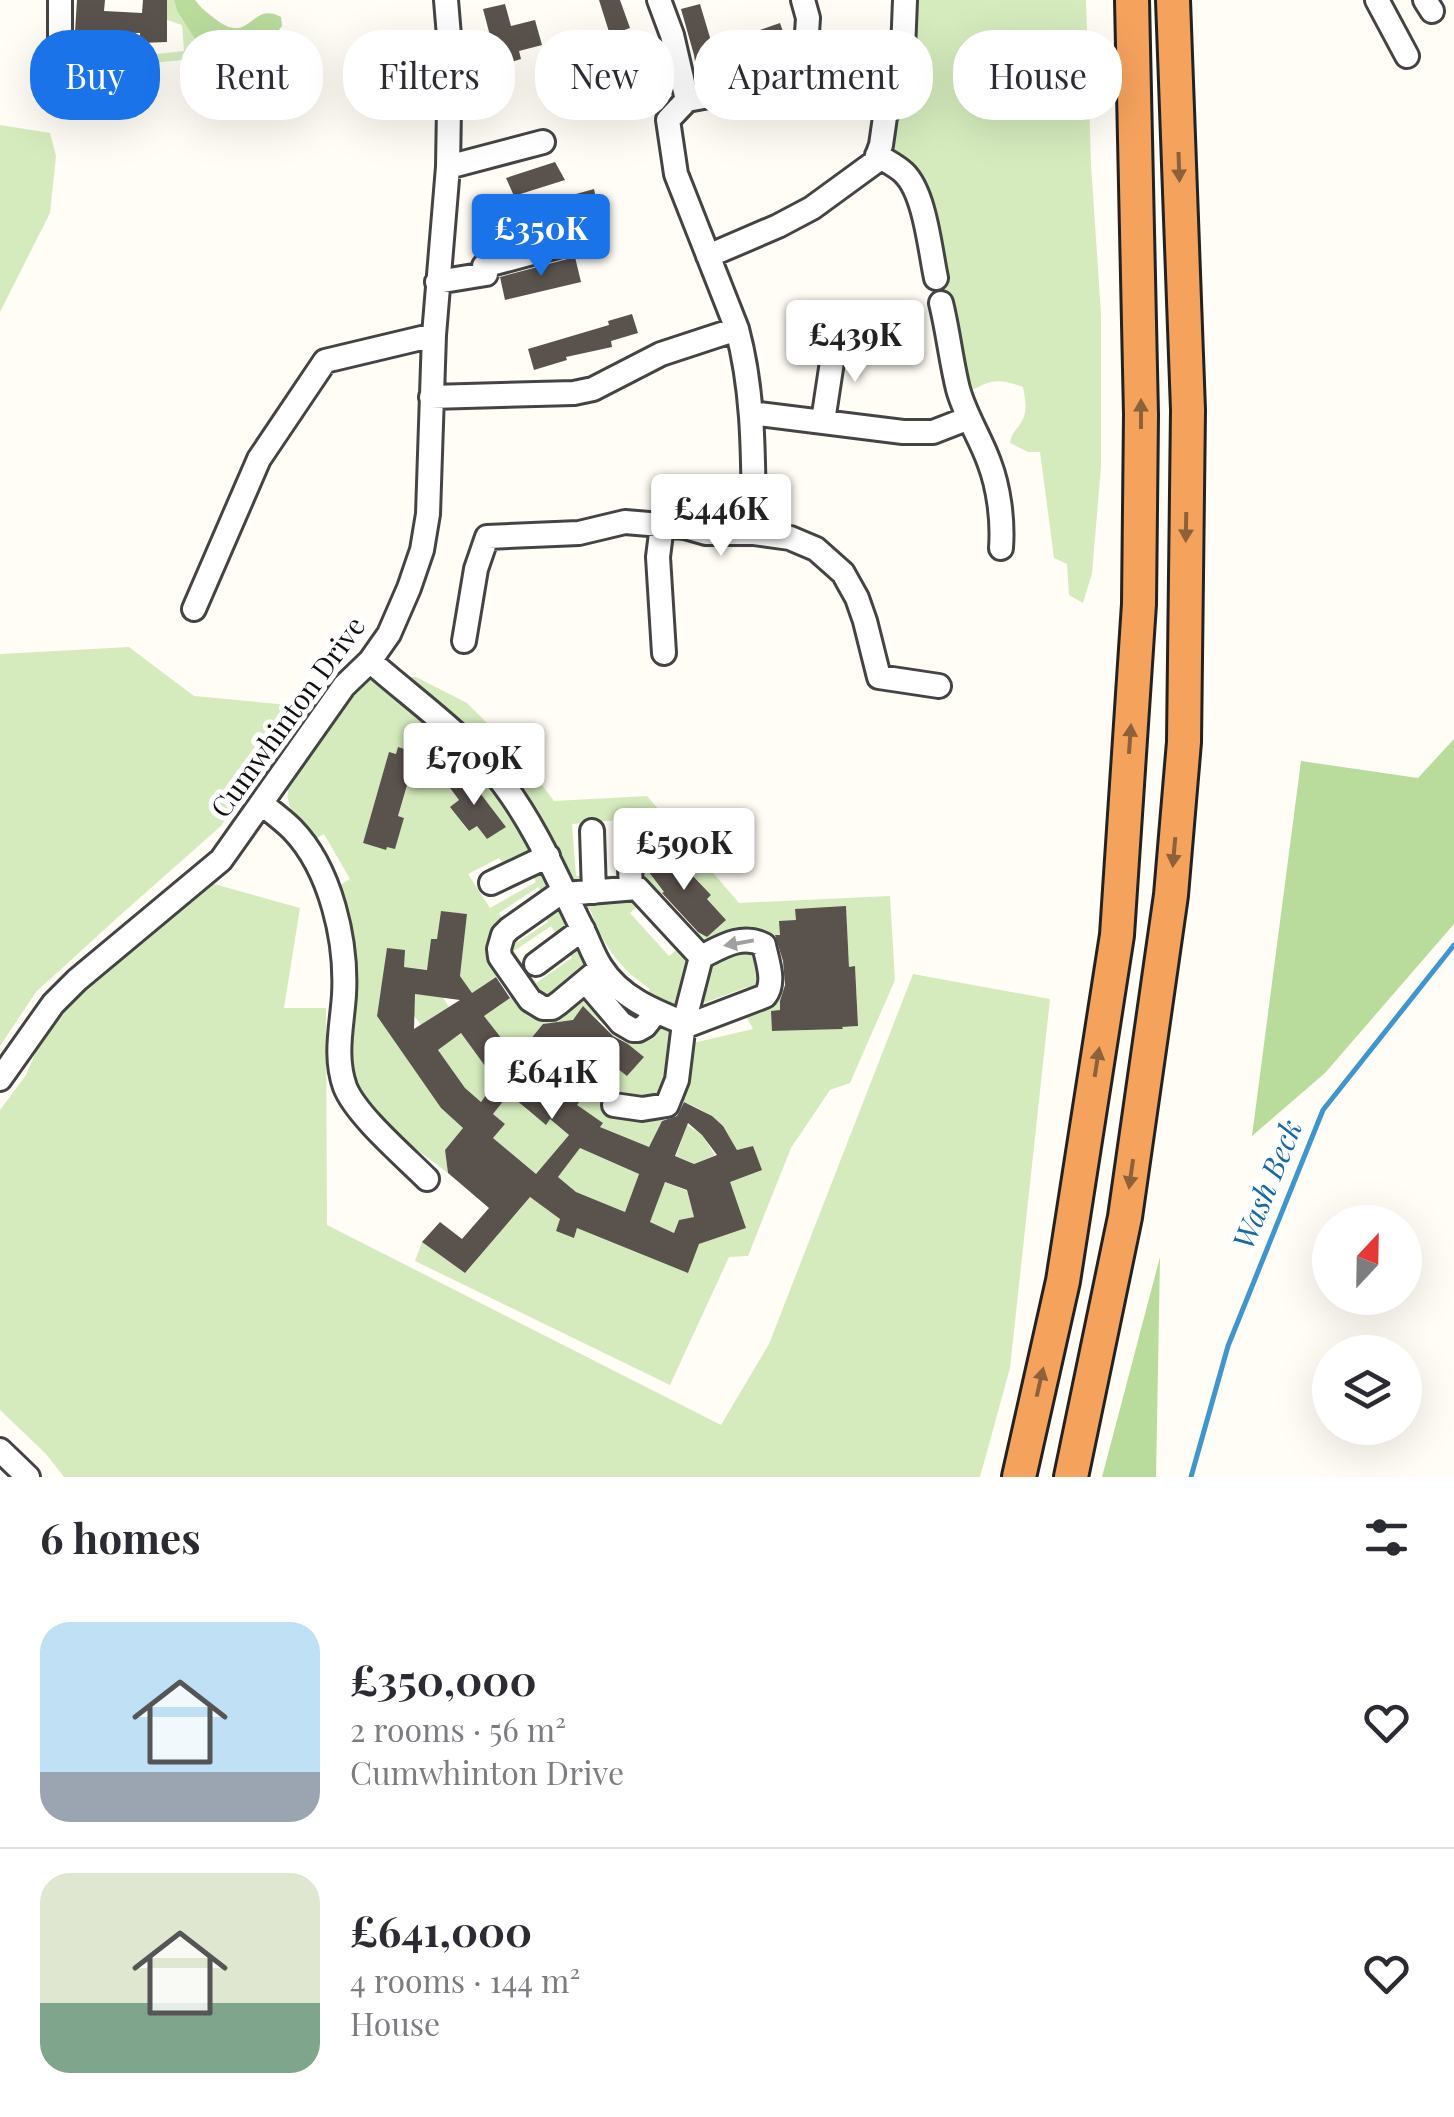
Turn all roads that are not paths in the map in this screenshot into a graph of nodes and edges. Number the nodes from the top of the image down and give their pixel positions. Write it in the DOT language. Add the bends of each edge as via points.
graph roads {
  1 [pos="60,0"];
  2 [pos="446,0"];
  3 [pos="659,0"];
  4 [pos="803,0"];
  5 [pos="905,0"];
  6 [pos="1132,0"];
  7 [pos="1172,0"];
  8 [pos="1377,0"];
  9 [pos="60,30"];
  10 [pos="807,30"];
  11 [pos="904,30"];
  12 [pos="1407,56"];
  13 [pos="694,99"];
  14 [pos="687,100"];
  15 [pos="884,120"];
  16 [pos="542,142"];
  17 [pos="877,155"];
  18 [pos="448,167"];
  19 [pos="595,236"];
  20 [pos="708,256"];
  21 [pos="936,278"];
  22 [pos="437,282"];
  23 [pos="941,303"];
  24 [pos="737,330"];
  25 [pos="434,335"];
  26 [pos="834,342"];
  27 [pos="431,397"];
  28 [pos="752,413"];
  29 [pos="968,418"];
  30 [pos="823,420"];
  31 [pos="662,525"];
  32 [pos="754,532"];
  33 [pos="1001,548"];
  34 [pos="194,609"];
  35 [pos="464,641"];
  36 [pos="664,653"];
  37 [pos="370,661"];
  38 [pos="939,686"];
  39 [pos="262,804"];
  40 [pos="628,828"];
  41 [pos="592,831"];
  42 [pos="548,856"];
  43 [pos="491,883"];
  44 [pos="631,888"];
  45 [pos="564,892"];
  46 [pos="594,892"];
  47 [pos="583,929"];
  48 [pos="701,958"];
  49 [pos="536,964"];
  50 [pos="594,975"];
  51 [pos="684,1023"];
  52 [pos="0,1079"];
  53 [pos="614,1104"];
  54 [pos="426,1179"];
  55 [pos="0,1450"];
  56 [pos="28,1477"];
  57 [pos="1019,1477"];
  58 [pos="1071,1477"];
  1 -- 9 [label="street"];
  2 -- 18 [label="street, Cumwhinton Drive"];
  3 -- 14 [label="street"];
  4 -- 10 [label="street"];
  5 -- 11 [label="street"];
  57 -- 6 [label="highway, one-way" via="1063,1281 1116,935 1139,604"];
  7 -- 58 [label="highway, one-way" via="1188,410 1184,742 1171,895 1125,1217"];
  8 -- 12 [label="street"];
  13 -- 14 [label="street"];
  14 -- 20 [label="street" via="668,120 676,174"];
  15 -- 17 [label="street"];
  16 -- 18 [label="street"];
  17 -- 20 [label="street" via="812,208"];
  17 -- 21 [label="street" via="912,185"];
  18 -- 22 [label="street, Cumwhinton Drive"];
  19 -- 22 [label="street" via="484,266 486,274"];
  20 -- 24 [label="street"];
  22 -- 25 [label="street, Cumwhinton Drive"];
  23 -- 29 [label="street"];
  24 -- 27 [label="street" via="661,354 593,389"];
  24 -- 28 [label="street"];
  25 -- 27 [label="street, Cumwhinton Drive"];
  25 -- 34 [label="street" via="325,361 259,460"];
  26 -- 30 [label="street"];
  27 -- 37 [label="street, Cumwhinton Drive" via="422,550"];
  28 -- 30 [label="street"];
  28 -- 32 [label="street"];
  29 -- 30 [label="street" via="934,432"];
  29 -- 33 [label="street" via="990,463"];
  31 -- 32 [label="street"];
  31 -- 35 [label="street" via="625,522 579,533 487,537"];
  31 -- 36 [label="street"];
  32 -- 38 [label="street" via="816,549 843,573 880,677"];
  37 -- 39 [label="street, Cumwhinton Drive" via="344,686"];
  37 -- 42 [label="street" via="482,757"];
  39 -- 52 [label="street, Cumwhinton Drive" via="221,860 53,1004"];
  39 -- 54 [label="street" via="309,850 336,914 344,981 338,1055 346,1089"];
  40 -- 44 [label="street"];
  41 -- 46 [label="street"];
  42 -- 43 [label="street"];
  42 -- 45 [label="street"];
  44 -- 46 [label="street"];
  44 -- 48 [label="street"];
  45 -- 46 [label="street"];
  45 -- 47 [label="street"];
  45 -- 50 [label="street" via="508,929 500,957 543,1008 559,1004"];
  47 -- 49 [label="street"];
  47 -- 50 [label="street"];
  48 -- 51 [label="street"];
  51 -- 48 [label="street, one-way" via="695,1025 770,988 761,942 734,942"];
  50 -- 51 [label="street"];
  51 -- 53 [label="street" via="678,1080 667,1105"];
  55 -- 56 [label="street"];
}
